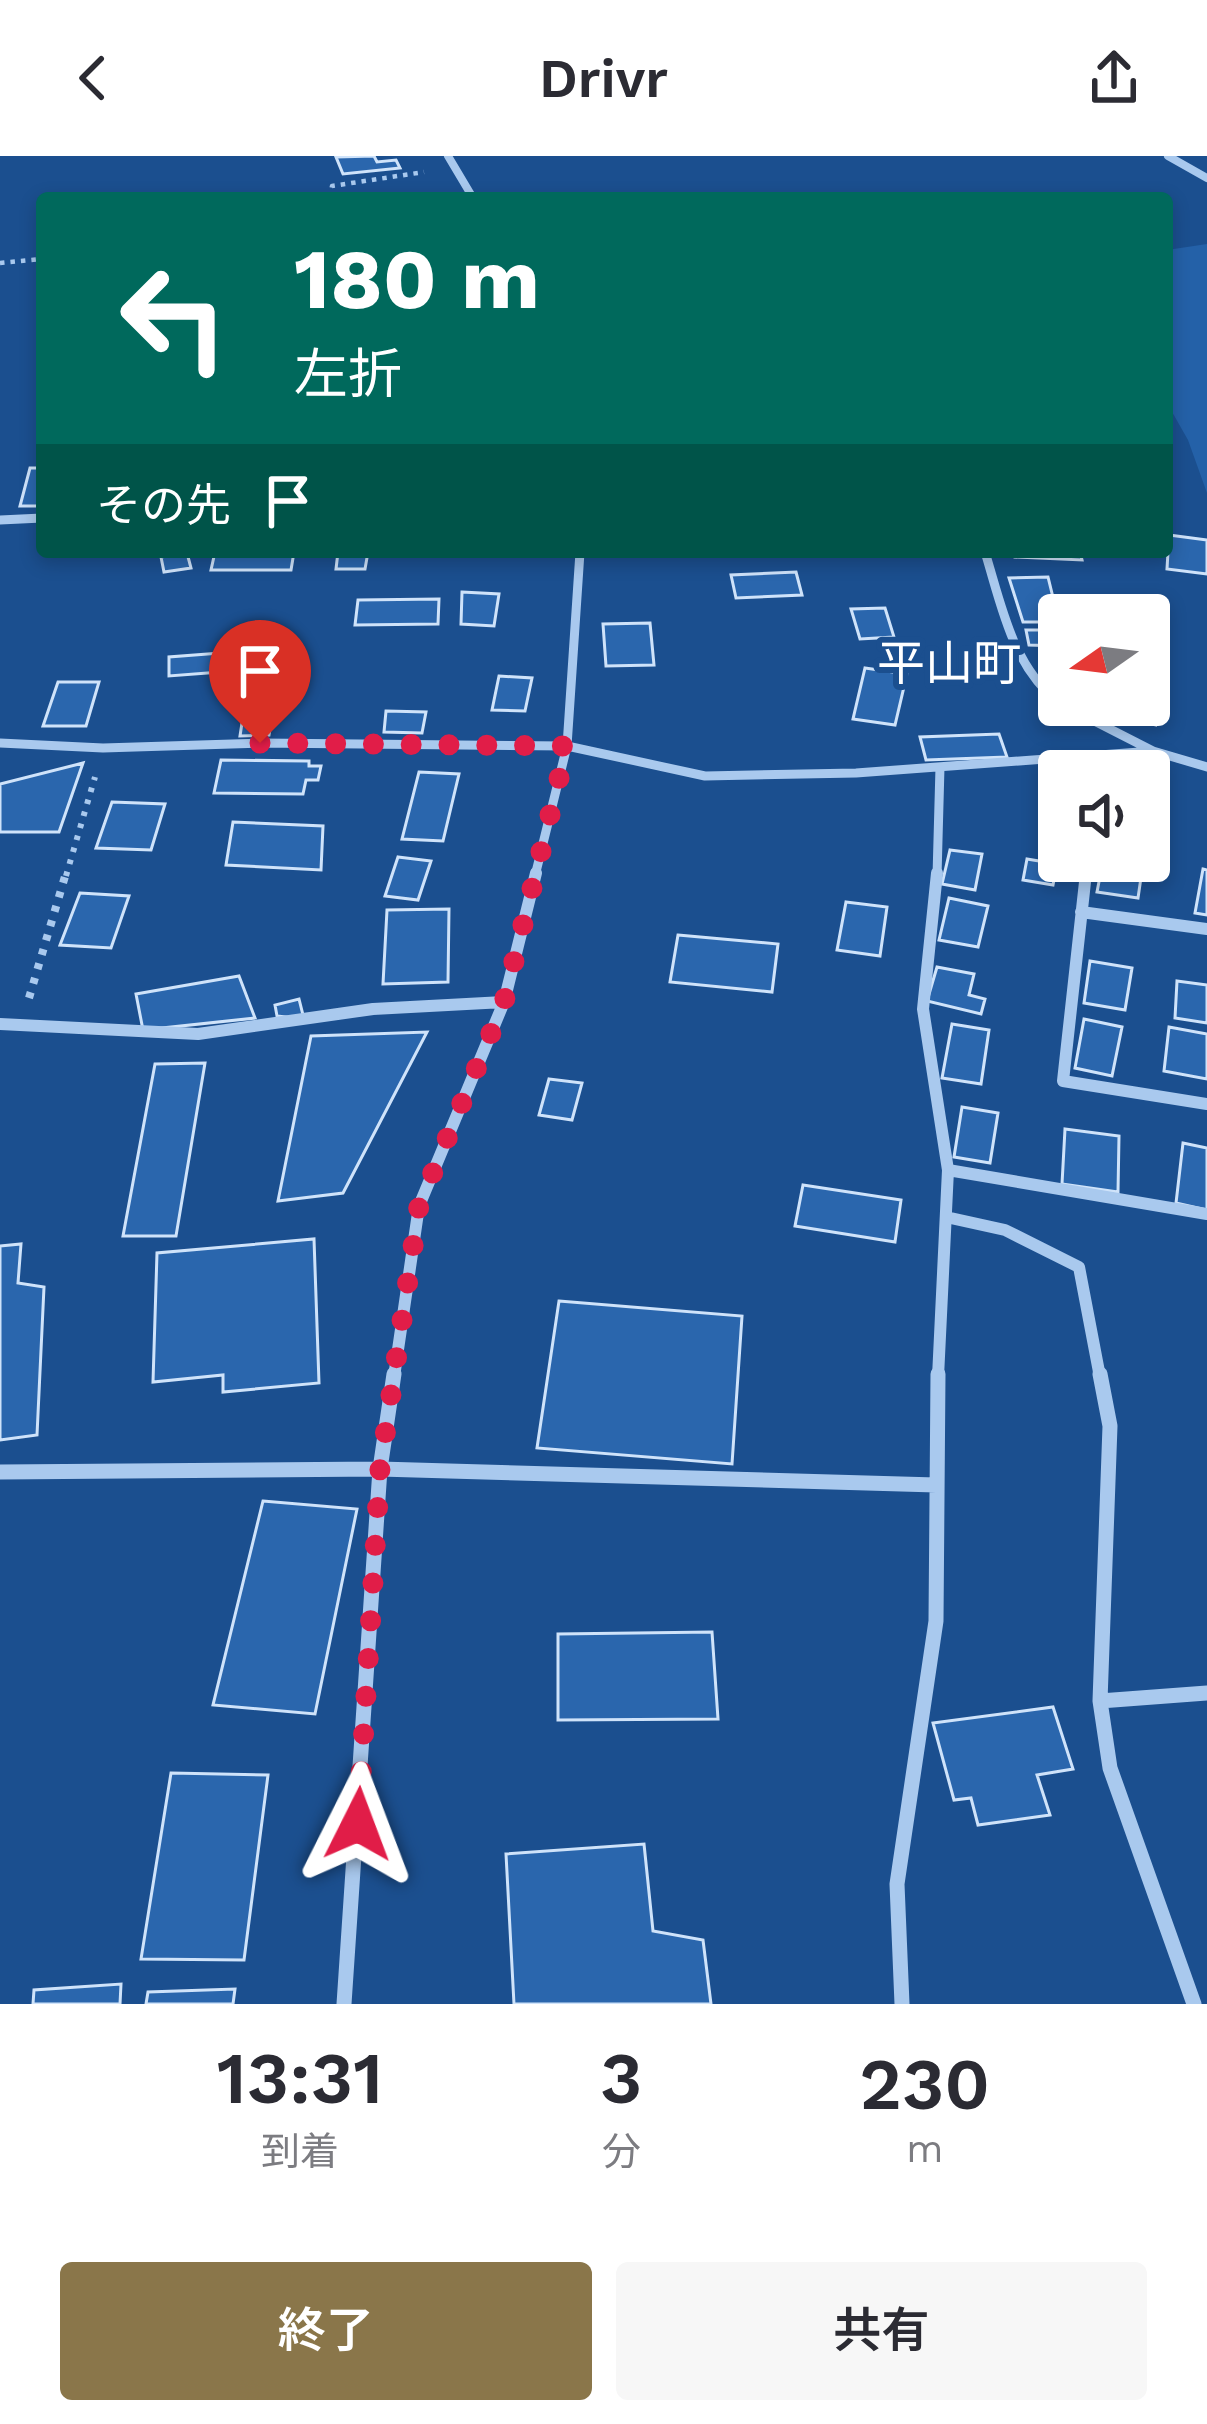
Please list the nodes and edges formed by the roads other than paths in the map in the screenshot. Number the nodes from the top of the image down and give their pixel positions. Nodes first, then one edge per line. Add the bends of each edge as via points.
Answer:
1 (448, 156) edge
2 (1168, 156) edge
3 (1207, 178) edge
4 (469, 192) edge
5 (36, 518) edge
6 (0, 520) edge
7 (580, 558) edge
8 (988, 558) edge
9 (1038, 682) edge
10 (1104, 726) edge
11 (0, 743) edge
12 (567, 746) junction
13 (1151, 750) edge
14 (1170, 756) edge
15 (1038, 759) edge
16 (940, 766) junction
17 (1207, 767) edge
18 (1085, 882) edge
19 (1081, 912) junction
20 (1207, 929) edge
21 (504, 1002) junction
22 (0, 1024) edge
23 (1207, 1104) edge
24 (948, 1170) junction
25 (1207, 1214) edge
26 (946, 1216) junction
27 (380, 1469) junction
28 (0, 1472) edge
29 (936, 1485) junction
30 (1207, 1693) edge
31 (1100, 1701) junction
32 (344, 2004) edge
33 (902, 2004) edge
34 (1194, 2004) edge

1 - 4 street
2 - 3 street
5 - 6 street
7 - 12 street
8 - 9 street via 1010,635
10 - 13 street
11 - 12 street
12 - 16 street via 705,776
12 - 21 street
14 - 17 street
15 - 16 street
16 - 24 street via 923,1009
18 - 19 street
19 - 20 street
19 - 23 street via 1063,1081
21 - 22 street via 373,1009 198,1034
21 - 27 street via 419,1206
24 - 25 street
24 - 26 street
26 - 29 street
26 - 31 street via 1005,1230 1079,1267 1110,1426
27 - 28 street
27 - 29 street
27 - 32 street
29 - 33 street via 936,1621 897,1884
30 - 31 street
31 - 34 street via 1110,1768

